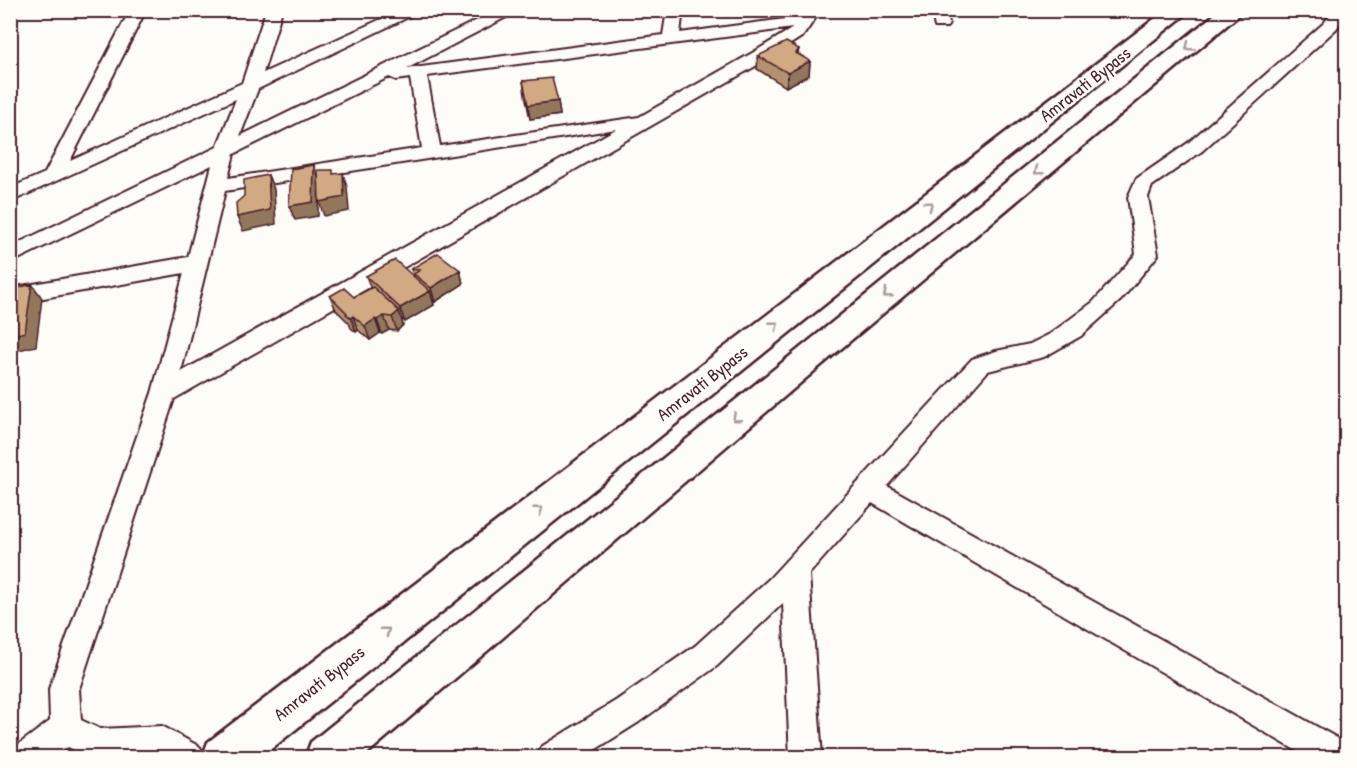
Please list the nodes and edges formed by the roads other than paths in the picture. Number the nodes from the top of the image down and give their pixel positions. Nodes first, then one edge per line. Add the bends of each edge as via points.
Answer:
1 (138, 10) edge
2 (274, 10) edge
3 (512, 10) edge
4 (675, 10) edge
5 (1180, 10) edge
6 (1234, 10) edge
7 (1343, 10) edge
8 (412, 11) edge
9 (810, 16) edge
10 (671, 39) junction
11 (418, 72) junction
12 (376, 77) junction
13 (250, 86) junction
14 (649, 119) junction
15 (225, 151) junction
16 (432, 153) junction
17 (52, 177) junction
18 (217, 186) junction
19 (10, 196) edge
20 (10, 256) edge
21 (197, 262) junction
22 (10, 296) edge
23 (164, 393) junction
24 (867, 488) junction
25 (795, 570) junction
26 (66, 729) junction
27 (26, 758) edge
28 (189, 758) edge
29 (224, 758) edge
30 (327, 758) edge
31 (552, 758) edge
32 (806, 758) edge
33 (1341, 758) edge

1 - 17 street
2 - 13 street
3 - 12 street
4 - 10 street
29 -> 5 highway, Amravati Bypass
6 -> 30 highway, Amravati Bypass
7 - 24 street via 1195,147 1143,183 1138,197 1147,255 1104,305 1042,348 1001,356 980,365
8 - 13 street
9 - 10 street
9 - 14 street via 797,33 760,57
10 - 11 street
11 - 12 street
11 - 16 street
12 - 15 street
13 - 15 street
13 - 17 street
14 - 16 street
14 - 23 street
15 - 18 street
15 - 20 street
16 - 18 street
17 - 19 street
18 - 21 street
21 - 22 street
21 - 23 street
23 - 26 street via 64,689
24 - 25 street
24 - 33 street
25 - 31 street via 706,656
25 - 32 street
26 - 27 street
26 - 28 street via 98,745 162,742

